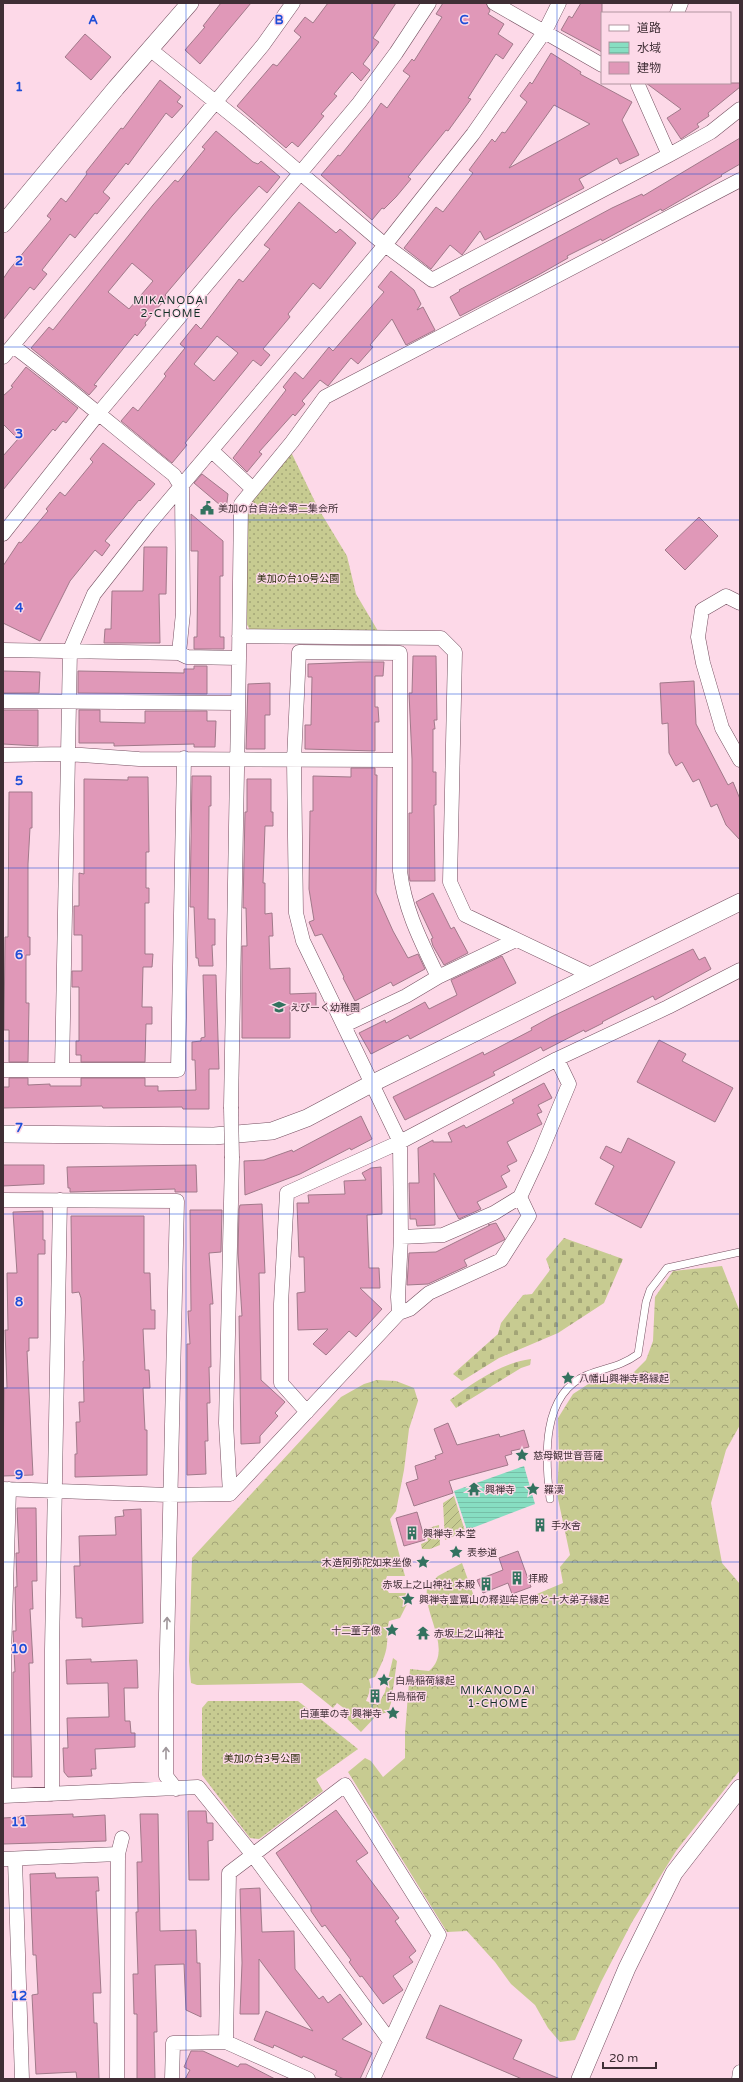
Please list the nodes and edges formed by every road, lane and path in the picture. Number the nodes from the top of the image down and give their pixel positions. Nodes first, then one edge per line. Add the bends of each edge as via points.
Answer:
1 (190, 3) edge
2 (293, 3) edge
3 (429, 3) edge
4 (494, 3) edge
5 (559, 3) edge
6 (545, 31) junction
7 (151, 50) junction
8 (601, 64) edge
9 (637, 84) edge
10 (215, 102) junction
11 (740, 109) edge
12 (669, 155) junction
13 (300, 174) junction
14 (740, 180) edge
15 (3, 224) edge
16 (385, 245) junction
17 (13, 346) junction
18 (3, 357) edge
19 (98, 414) junction
20 (212, 451) junction
21 (182, 488) junction
22 (253, 489) junction
23 (3, 534) edge
24 (740, 604) edge
25 (239, 636) junction
26 (3, 650) edge
27 (70, 650) junction
28 (179, 652) junction
29 (239, 658) junction
30 (3, 701) edge
31 (68, 702) junction
32 (238, 704) junction
33 (67, 754) junction
34 (3, 755) edge
35 (184, 758) junction
36 (237, 758) junction
37 (294, 760) junction
38 (400, 760) junction
39 (740, 760) edge
40 (740, 902) edge
41 (516, 940) junction
42 (740, 970) edge
43 (591, 975) junction
44 (438, 977) junction
45 (345, 1025) junction
46 (557, 1060) junction
47 (3, 1070) edge
48 (62, 1070) junction
49 (371, 1084) junction
50 (3, 1134) edge
51 (400, 1142) junction
52 (520, 1196) junction
53 (3, 1200) edge
54 (60, 1200) junction
55 (401, 1237) junction
56 (740, 1252) edge
57 (399, 1313) junction
58 (307, 1412) junction
59 (6, 1489) edge
60 (55, 1490) junction
61 (230, 1494) junction
62 (169, 1495) junction
63 (550, 1499) dead end
64 (740, 1788) edge
65 (176, 1789) junction
66 (52, 1794) junction
67 (4, 1796) edge
68 (122, 1838) dead end
69 (118, 1854) junction
70 (253, 1855) junction
71 (9, 1860) edge
72 (390, 2041) junction
73 (226, 2042) junction
74 (740, 2072) edge
75 (22, 2079) edge
76 (117, 2079) edge
77 (172, 2079) edge
78 (308, 2079) edge
79 (373, 2079) edge
80 (580, 2079) edge
81 (739, 2079) edge

1 - 7 street
2 - 10 street via 263,45
3 - 13 street via 359,103
4 - 6 street
5 - 6 street
6 - 8 street
6 - 16 street via 473,134
7 - 10 street
7 - 15 street via 116,88
9 - 12 street
10 - 13 street
10 - 17 street
11 - 12 street via 711,132
12 - 16 street via 432,280
13 - 16 street
13 - 19 street
14 - 22 street via 325,397
16 - 20 street
17 - 18 street
17 - 19 street via 69,388
19 - 21 street via 174,475
19 - 23 street
20 - 21 street
20 - 22 street
21 - 27 street via 149,524 94,594
21 - 28 street via 183,613
22 - 25 street via 241,504
24 - 39 street via 726,596 702,610 698,637 722,728
25 - 29 street
25 - 41 street via 441,638 455,652 450,882 465,915
26 - 27 street
27 - 28 street
27 - 31 street
28 - 29 street via 187,657
29 - 32 street
30 - 31 street
31 - 32 street
31 - 33 street
32 - 36 street
33 - 34 street
33 - 35 street via 139,759
33 - 48 street
35 - 36 street
35 - 48 street via 178,1070
36 - 37 street
36 - 61 street, bridge via 226,1423
37 - 38 street
37 - 38 street via 298,652 400,653
37 - 45 street via 296,913 303,941
38 - 44 street via 400,871 403,895 410,918
40 - 43 street
41 - 43 street
41 - 44 street
42 - 46 street
43 - 49 street
44 - 45 street via 406,996
45 - 49 street
46 - 51 street
46 - 52 street via 569,1084
47 - 48 street
49 - 50 street via 307,1118 272,1131 214,1136
49 - 51 street
51 - 55 street
51 - 58 street via 287,1193 281,1304 281,1383
52 - 55 street via 494,1213 443,1235
52 - 57 street via 529,1216 501,1260 429,1293 410,1309
53 - 54 street
54 - 60 street
54 - 62 street via 177,1201
55 - 57 street
56 - 63 lane via 667,1268 650,1290 638,1354 626,1363 586,1375 568,1388 555,1408 547,1447
57 - 58 street
58 - 61 street
59 - 60 street
59 - 67 street
60 - 62 street
60 - 66 street
61 - 62 street
65 -> 62 street via 166,1776
64 - 80 street via 674,1872 627,1968
65 - 66 street via 122,1797
65 - 70 street via 198,1787
66 - 67 street
68 - 69 street
69 - 71 street
69 - 76 street
70 - 72 street
70 - 72 street via 345,1785 438,1935
70 - 73 street via 229,1873
71 - 75 street
72 - 79 street
73 - 77 street via 173,2043
73 - 78 street
74 - 81 street

